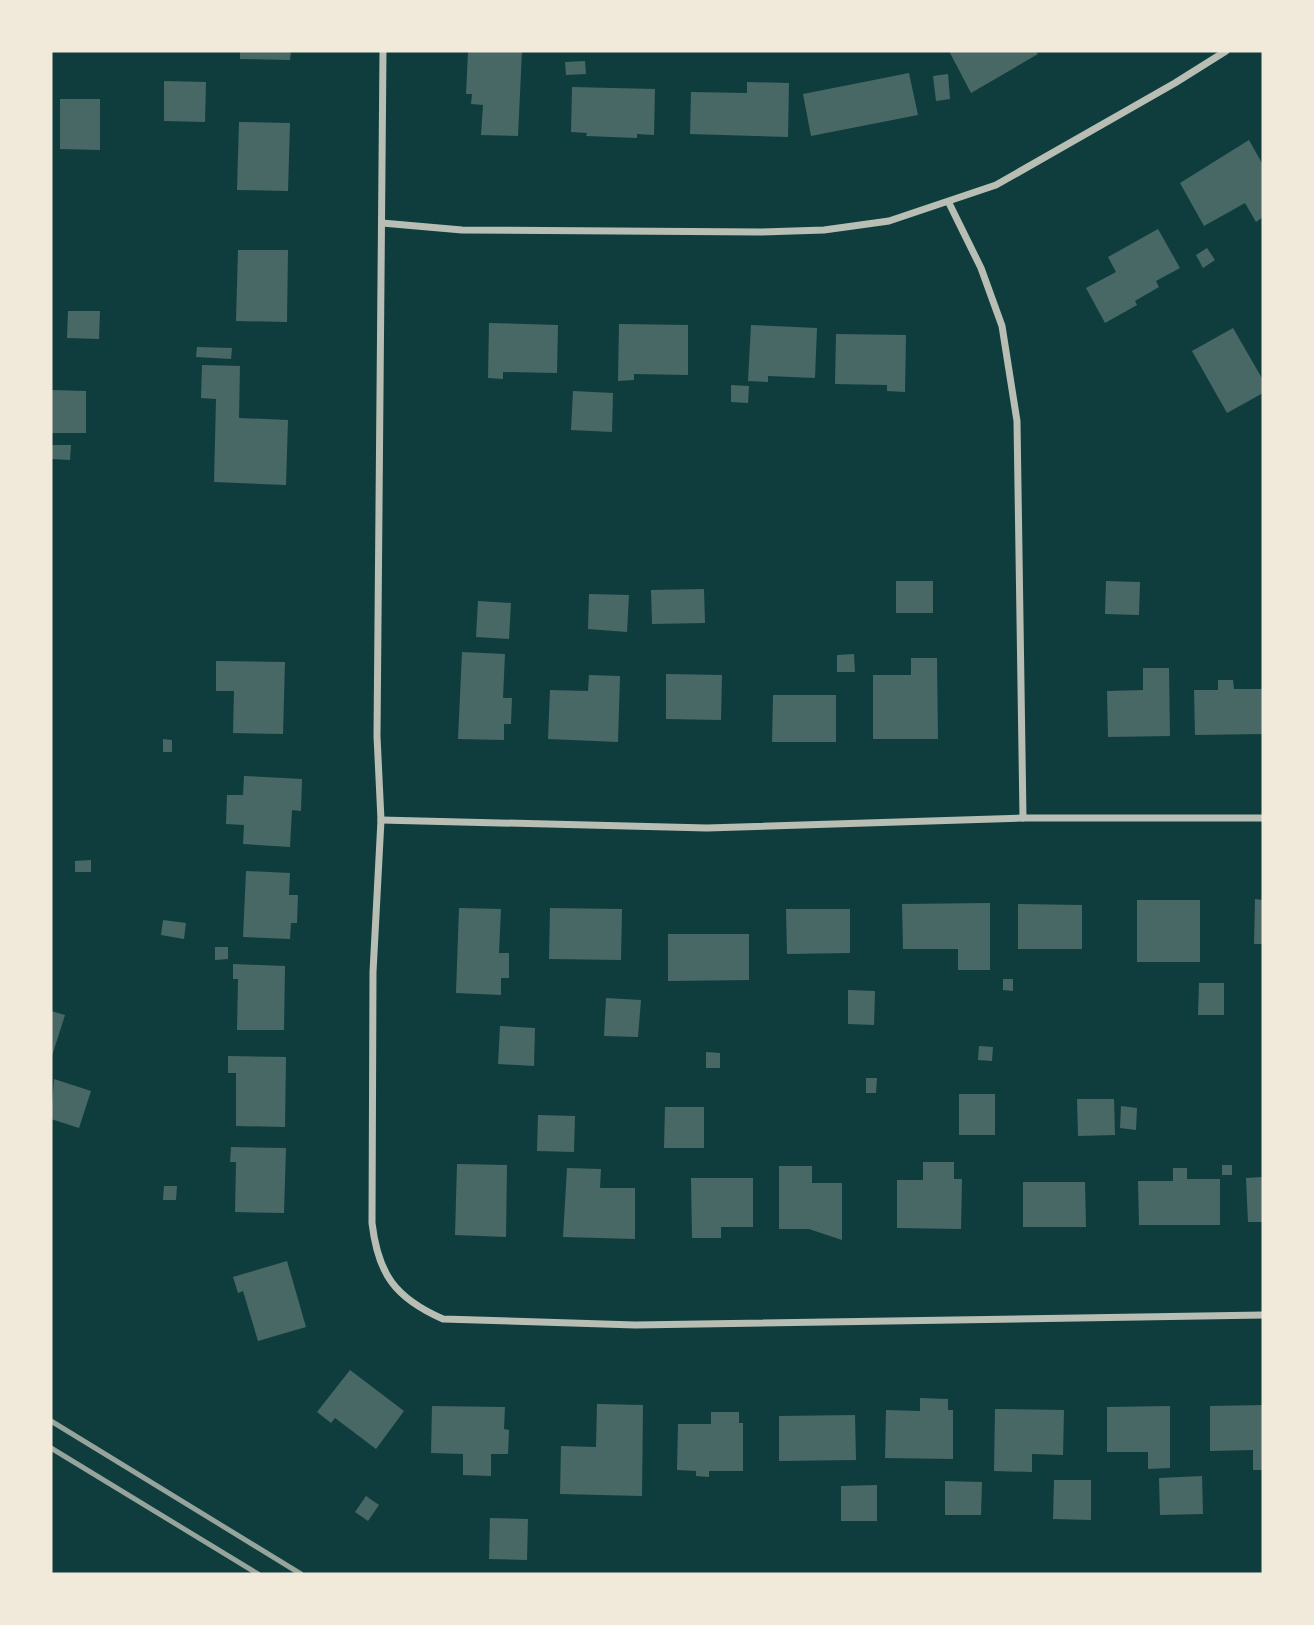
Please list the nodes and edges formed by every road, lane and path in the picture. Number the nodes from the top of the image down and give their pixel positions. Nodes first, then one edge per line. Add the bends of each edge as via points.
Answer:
1 (383, 51) edge
2 (1226, 51) edge
3 (949, 203) junction
4 (382, 223) junction
5 (1023, 818) junction
6 (1263, 818) edge
7 (381, 820) junction
8 (1263, 1315) edge

1 - 4 street
2 - 3 street via 996,185
3 - 4 street via 889,221 811,230 462,230
3 - 5 street via 981,268 1002,326 1017,421
4 - 7 street via 377,736
5 - 6 street
5 - 7 street via 707,828
7 - 8 street via 373,972 372,1223 376,1254 388,1280 408,1301 443,1319 635,1325

